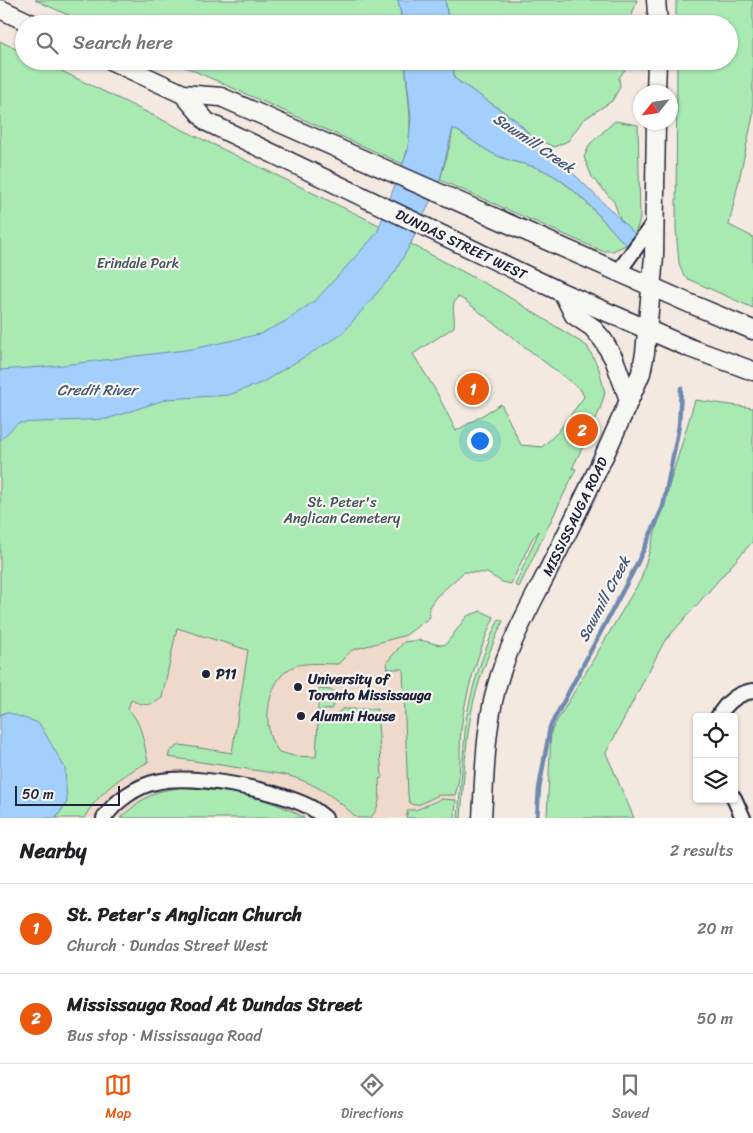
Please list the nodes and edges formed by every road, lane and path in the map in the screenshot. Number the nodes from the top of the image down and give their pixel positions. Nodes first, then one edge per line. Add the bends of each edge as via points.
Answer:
1 (656, 0) edge
2 (0, 9) edge
3 (657, 15) edge
4 (15, 16) edge
5 (131, 70) edge
6 (657, 70) edge
7 (656, 85) edge
8 (183, 94) junction
9 (656, 130) edge
10 (655, 221) junction
11 (619, 271) junction
12 (652, 286) junction
13 (563, 293) junction
14 (647, 330) junction
15 (753, 330) edge
16 (753, 370) edge
17 (629, 400) junction
18 (753, 690) edge
19 (721, 713) edge
20 (736, 803) edge
21 (104, 818) edge
22 (325, 818) edge
23 (482, 818) edge
24 (744, 818) edge

1 - 3 main road
2 - 4 main road
5 - 8 main road, DUNDAS STREET WEST
6 - 7 main road
8 - 11 main road, DUNDAS STREET WEST via 221,97
8 - 13 main road, DUNDAS STREET WEST via 207,122
9 - 10 main road, MISSISSAUGA ROAD
10 - 11 street
10 - 12 main road, MISSISSAUGA ROAD
11 - 12 main road, DUNDAS STREET WEST
12 - 14 main road, MISSISSAUGA ROAD
12 - 15 main road, DUNDAS STREET WEST
13 - 14 main road, DUNDAS STREET WEST
13 - 17 main road via 574,315 603,340 614,358
14 - 16 main road, DUNDAS STREET WEST
14 - 17 main road, MISSISSAUGA ROAD via 641,373
17 - 23 main road, MISSISSAUGA ROAD via 500,676 486,740
18 - 19 street via 743,692 730,701
20 - 24 street
21 - 22 street via 119,802 143,786 174,779 258,790 311,808

